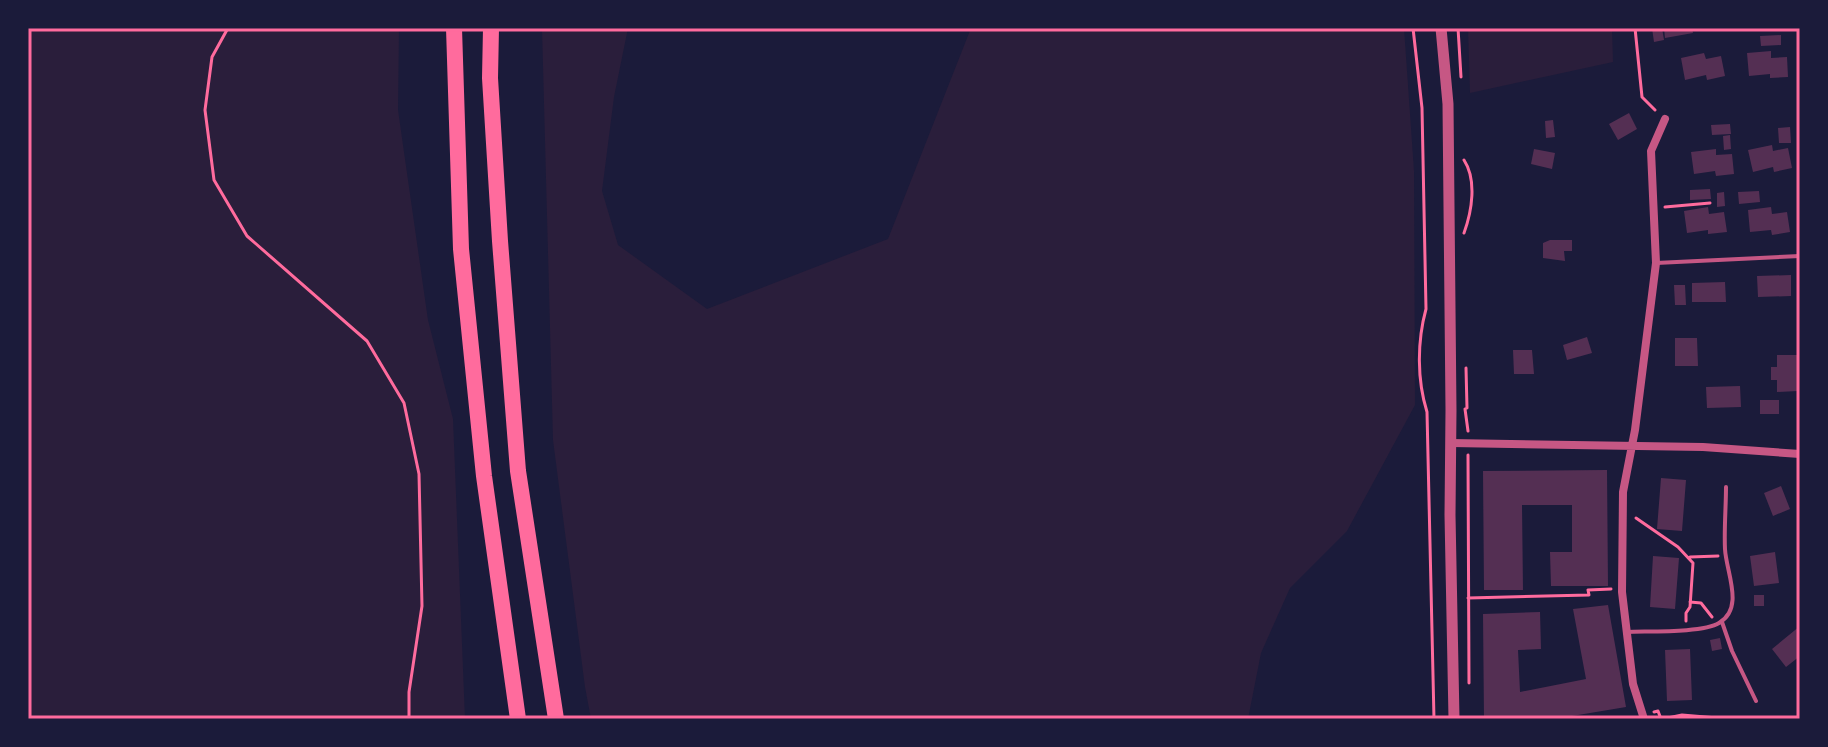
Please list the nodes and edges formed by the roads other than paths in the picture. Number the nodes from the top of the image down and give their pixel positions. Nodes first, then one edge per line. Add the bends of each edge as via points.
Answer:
1 (454, 28) edge
2 (491, 28) edge
3 (1441, 28) edge
4 (1665, 119) road end
5 (1800, 256) edge
6 (1656, 263) junction
7 (1451, 443) junction
8 (1631, 447) junction
9 (1800, 454) edge
10 (1726, 487) dead end
11 (1720, 623) junction
12 (1627, 632) junction
13 (1756, 701) dead end
14 (518, 719) edge
15 (556, 719) edge
16 (1454, 719) edge
17 (1644, 719) edge

1 - 14 highway via 461,249 484,476
2 - 15 highway via 498,211 518,471
3 - 7 street via 1448,104
4 - 6 street via 1651,151
5 - 6 lane
6 - 8 street
7 - 8 street
7 - 16 street
8 - 9 street
8 - 12 street via 1623,492
10 - 11 lane via 1725,550 1734,595 1731,610
11 - 12 lane
11 - 13 lane
12 - 17 street via 1633,684

